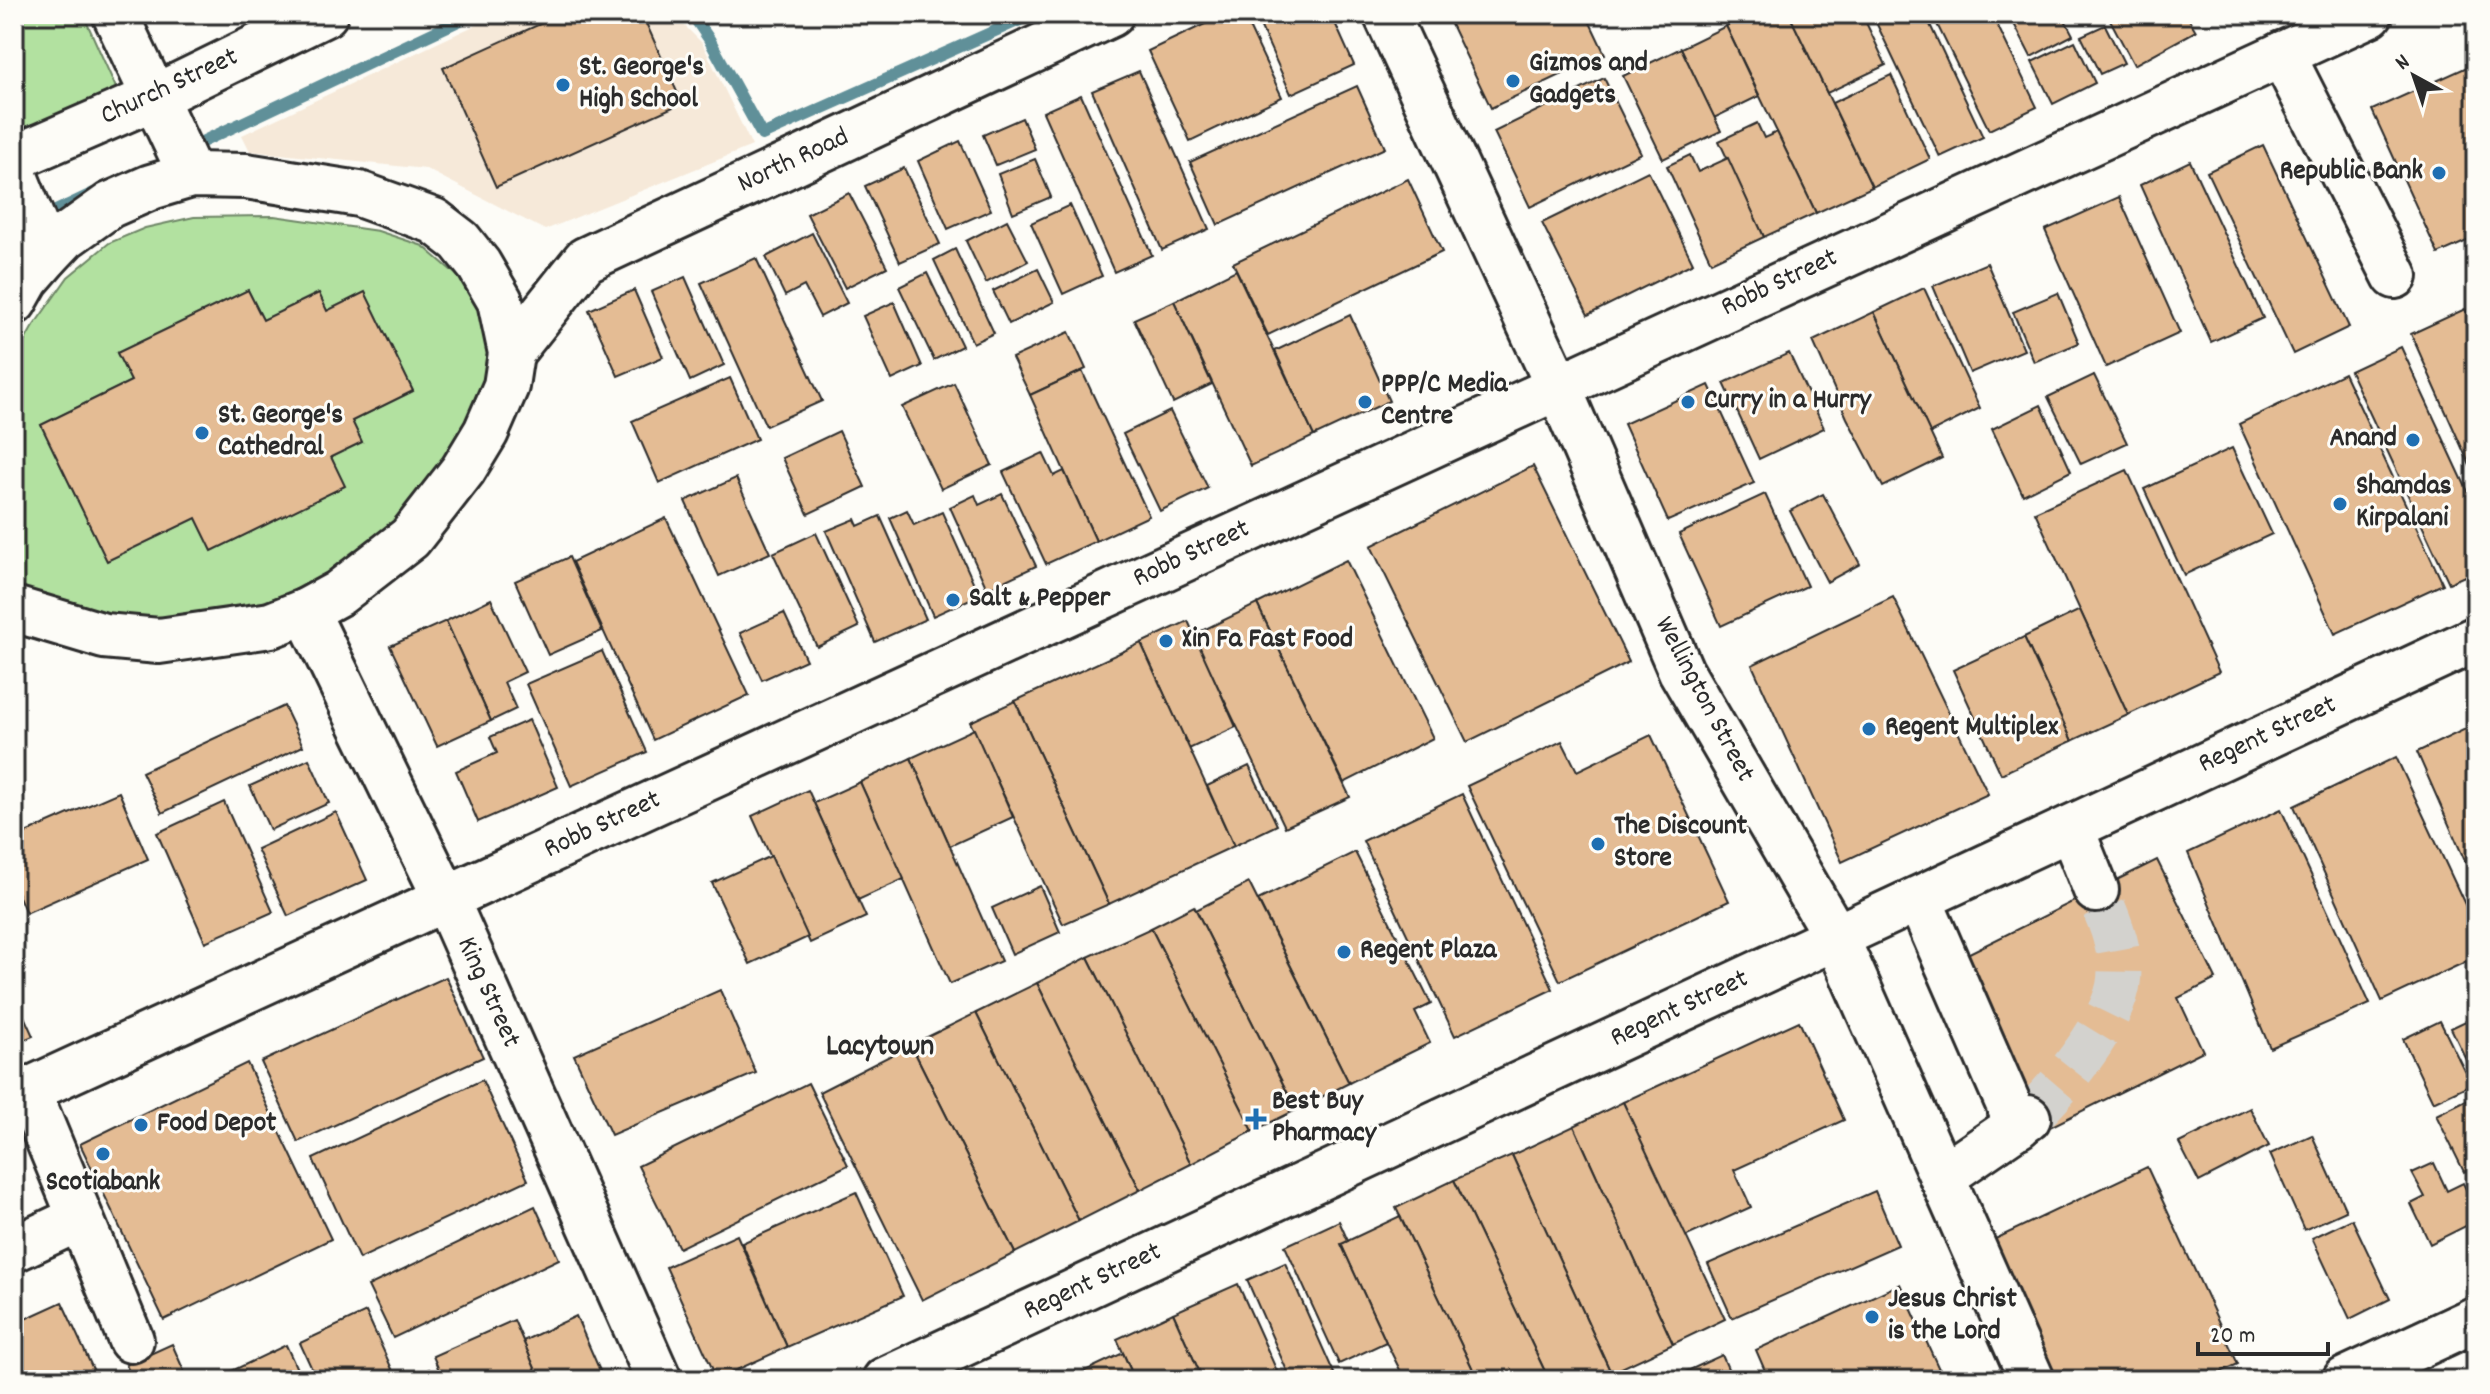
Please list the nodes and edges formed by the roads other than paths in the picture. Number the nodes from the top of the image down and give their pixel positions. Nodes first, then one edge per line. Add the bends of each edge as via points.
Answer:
1 (115, 14) edge
2 (325, 14) edge
3 (1111, 14) edge
4 (1386, 14) edge
5 (2370, 14) edge
6 (2282, 54) junction
7 (155, 97) junction
8 (14, 158) edge
9 (183, 158) junction
10 (32, 218) edge
11 (2395, 276) dead end
12 (14, 302) edge
13 (511, 353) junction
14 (1558, 386) junction
15 (14, 609) edge
16 (306, 611) junction
17 (2476, 639) edge
18 (2071, 828) junction
19 (2096, 890) tunnel mouth
20 (446, 899) junction
21 (1919, 899) junction
22 (1836, 937) junction
23 (21, 1094) edge
24 (1942, 1177) junction
25 (80, 1218) junction
26 (14, 1249) edge
27 (2476, 1319) edge
28 (131, 1340) dead end
29 (659, 1380) edge
30 (885, 1380) edge
31 (2032, 1380) edge
32 (2345, 1380) edge

1 - 7 street
2 - 7 street, Church Street
3 - 13 street, North Road via 585,260
4 - 14 street, Wellington Street
5 - 6 street, Robb Street
6 - 11 street
6 - 14 street, Robb Street
7 - 8 street, Church Street
7 - 9 street
9 - 10 street via 151,187 110,205 74,230
9 - 13 street via 246,176 359,194 434,221 479,265 500,301
10 - 12 street
13 - 16 street via 506,386 486,432 410,538 339,593
14 - 20 street, Robb Street
14 - 22 street, Wellington Street via 1681,671
15 - 16 street via 104,636 159,641 271,625
16 - 20 street, King Street
17 - 18 street, Regent Street
18 - 19 street
18 - 21 street, Regent Street
20 - 23 street, Robb Street
20 - 29 street, King Street
21 - 22 street, Regent Street
21 - 24 street via 2023,1122
22 - 24 street, Wellington Street
22 - 30 street, Regent Street
23 - 25 street
24 - 31 street, Wellington Street
25 - 26 street
25 - 28 street
27 - 32 street

